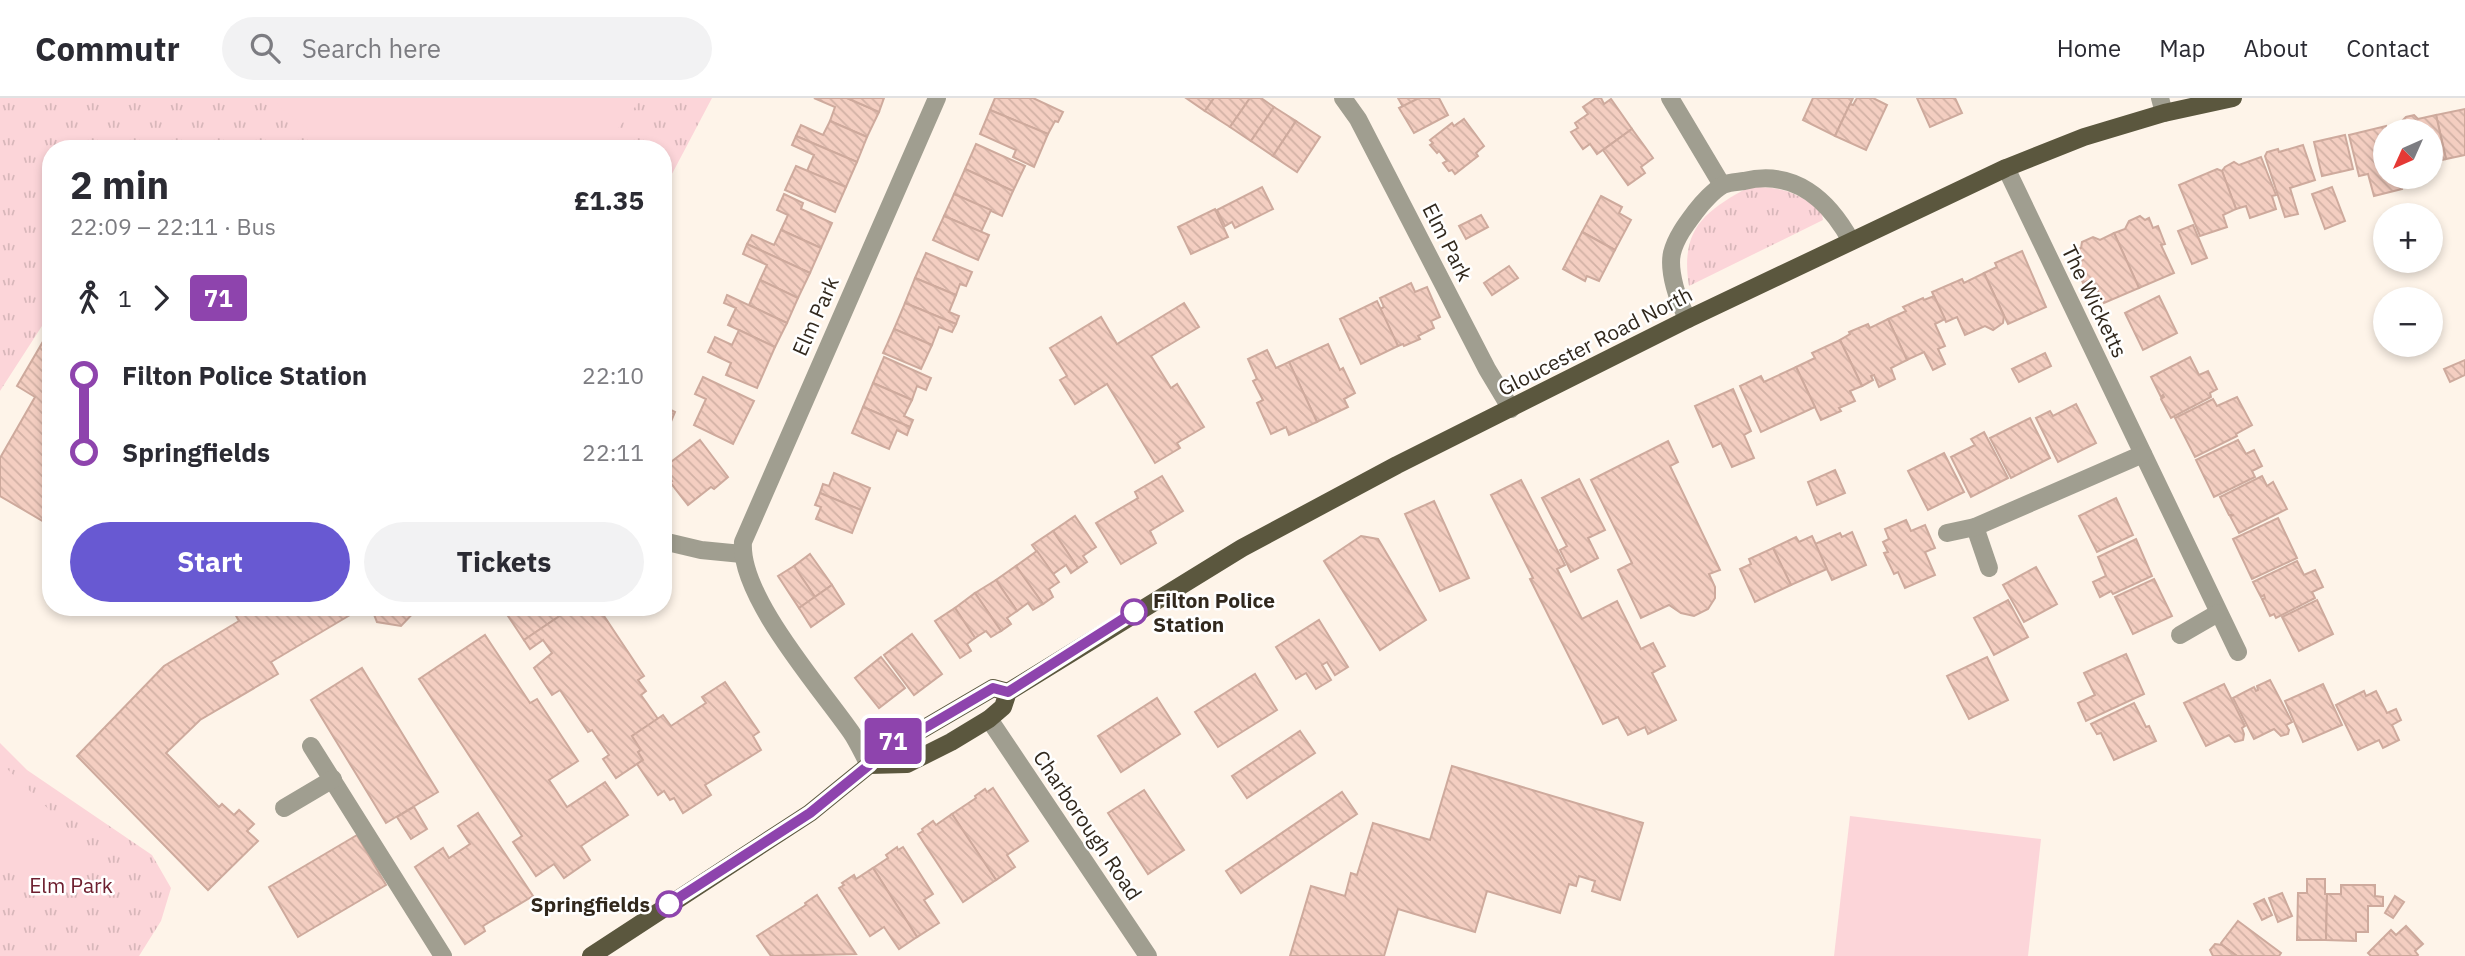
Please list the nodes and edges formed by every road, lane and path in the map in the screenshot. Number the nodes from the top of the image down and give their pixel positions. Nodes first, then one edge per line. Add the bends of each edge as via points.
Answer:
1 (937, 98) edge
2 (1343, 98) edge
3 (1670, 98) edge
4 (2233, 98) edge
5 (2162, 106) edge
6 (2006, 167) junction
7 (1722, 185) junction
8 (1851, 241) junction
9 (1688, 319) junction
10 (1511, 409) junction
11 (2143, 454) junction
12 (1975, 527) junction
13 (1947, 533) dead end
14 (672, 543) edge
15 (742, 554) junction
16 (1990, 568) dead end
17 (2218, 613) junction
18 (2180, 635) dead end
19 (2238, 652) dead end
20 (1008, 692) junction
21 (989, 719) junction
22 (311, 746) dead end
23 (869, 765) junction
24 (333, 779) junction
25 (284, 808) dead end
26 (443, 956) edge
27 (591, 956) edge
28 (1148, 956) edge

1 - 15 street, Elm Park via 747,528
2 - 10 street, Elm Park
3 - 7 street
4 - 5 main road, Gloucester Road North
5 - 6 main road, Gloucester Road North
6 - 8 main road, Gloucester Road North
6 - 11 street, The Wicketts
7 - 8 street via 1784,179 1827,205
7 - 9 street via 1683,229 1672,254 1675,286
8 - 9 main road, Gloucester Road North
9 - 10 main road, Gloucester Road North
10 - 20 main road, Gloucester Road North via 1242,548
11 - 12 street
11 - 17 street, The Wicketts
12 - 13 street
12 - 16 street
14 - 15 street
15 - 23 street via 754,593
17 - 18 street
17 - 19 street, The Wicketts
20 - 21 main road, Gloucester Road North via 1003,707
20 - 23 main road, Gloucester Road North via 993,688 911,736 890,742
21 - 23 main road, Gloucester Road North via 907,764
21 - 28 street, Charborough Road
22 - 24 street
23 - 27 main road, Gloucester Road North via 810,813
24 - 25 street
24 - 26 street

